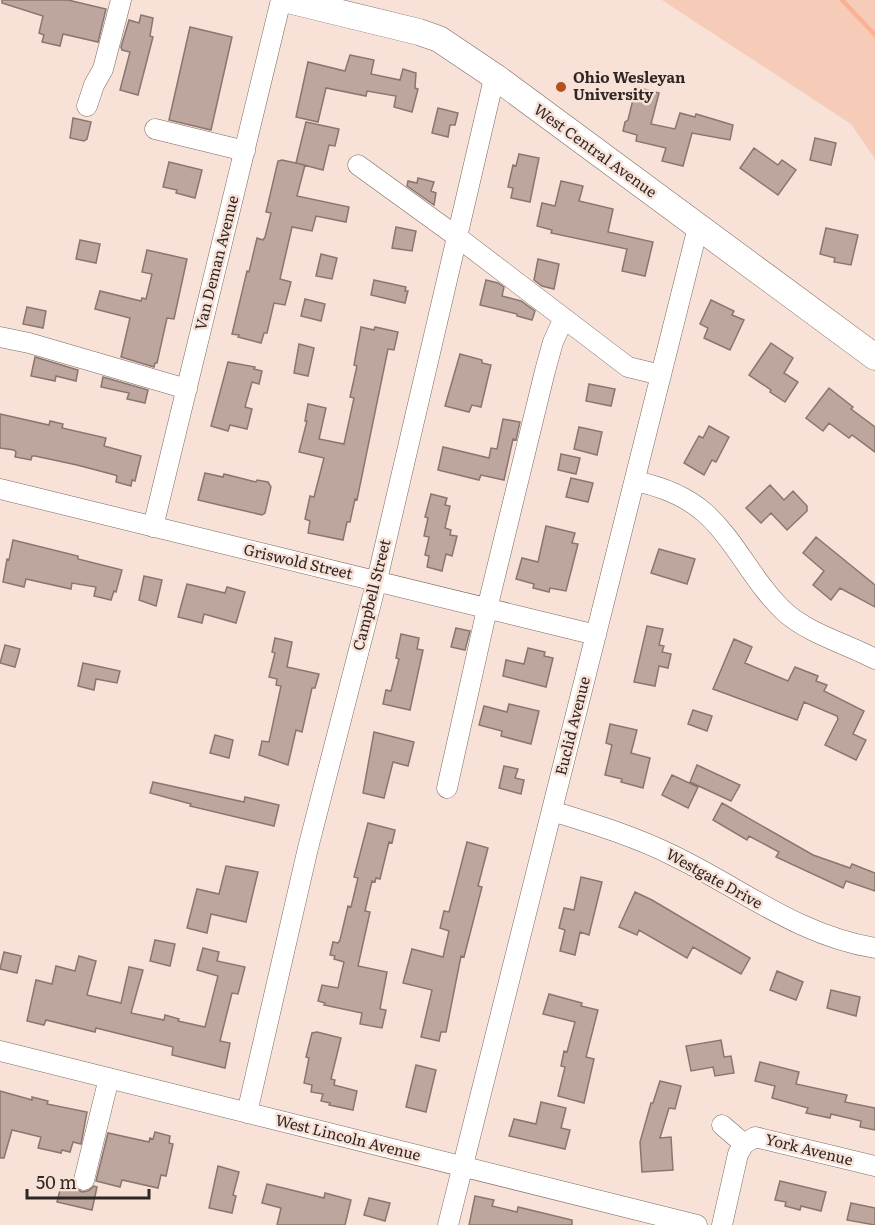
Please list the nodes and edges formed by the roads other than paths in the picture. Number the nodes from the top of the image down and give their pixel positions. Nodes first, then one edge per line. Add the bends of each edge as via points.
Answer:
1 (121, 0) edge
2 (281, 0) edge
3 (288, 0) edge
4 (496, 78) junction
5 (87, 106) dead end
6 (155, 129) dead end
7 (245, 151) junction
8 (358, 165) dead end
9 (698, 227) junction
10 (456, 236) junction
11 (564, 318) junction
12 (0, 337) edge
13 (875, 357) edge
14 (661, 375) junction
15 (187, 389) junction
16 (634, 481) junction
17 (0, 489) edge
18 (153, 527) junction
19 (377, 580) junction
20 (487, 609) junction
21 (596, 635) junction
22 (875, 659) edge
23 (447, 788) dead end
24 (552, 811) junction
25 (875, 948) edge
26 (0, 1051) edge
27 (109, 1078) junction
28 (247, 1113) junction
29 (722, 1125) dead end
30 (744, 1144) junction
31 (875, 1166) edge
32 (463, 1167) junction
33 (84, 1180) dead end
34 (448, 1225) edge
35 (697, 1225) edge
36 (722, 1225) edge

1 - 5 street via 104,69
2 - 7 street, Van Deman Avenue
3 - 4 main road, West Central Avenue via 439,39
4 - 9 main road, West Central Avenue
4 - 10 street, Campbell Street
6 - 7 street
7 - 15 street, Van Deman Avenue
8 - 10 street
9 - 13 main road, West Central Avenue
9 - 14 street, Euclid Avenue
10 - 11 street
10 - 19 street, Campbell Street
11 - 14 street via 628,367
11 - 20 street via 544,371
12 - 15 street
14 - 16 street, Euclid Avenue
15 - 18 street, Van Deman Avenue
16 - 21 street, Euclid Avenue
16 - 22 street via 676,494 698,508 717,525 787,614
17 - 18 street, Griswold Street
18 - 19 street, Griswold Street
19 - 20 street, Griswold Street
19 - 28 street, Campbell Street via 308,848
20 - 21 street, Griswold Street
20 - 23 street
21 - 24 street, Euclid Avenue
24 - 25 street, Westgate Drive via 670,853 793,922
24 - 32 street, Euclid Avenue
26 - 27 street, West Lincoln Avenue
27 - 28 street, West Lincoln Avenue
27 - 33 street
28 - 32 street, West Lincoln Avenue
29 - 30 street, York Avenue
30 - 31 street, York Avenue via 760,1137
30 - 36 street, York Avenue via 738,1154
32 - 34 street, Euclid Avenue
32 - 35 street, West Lincoln Avenue

